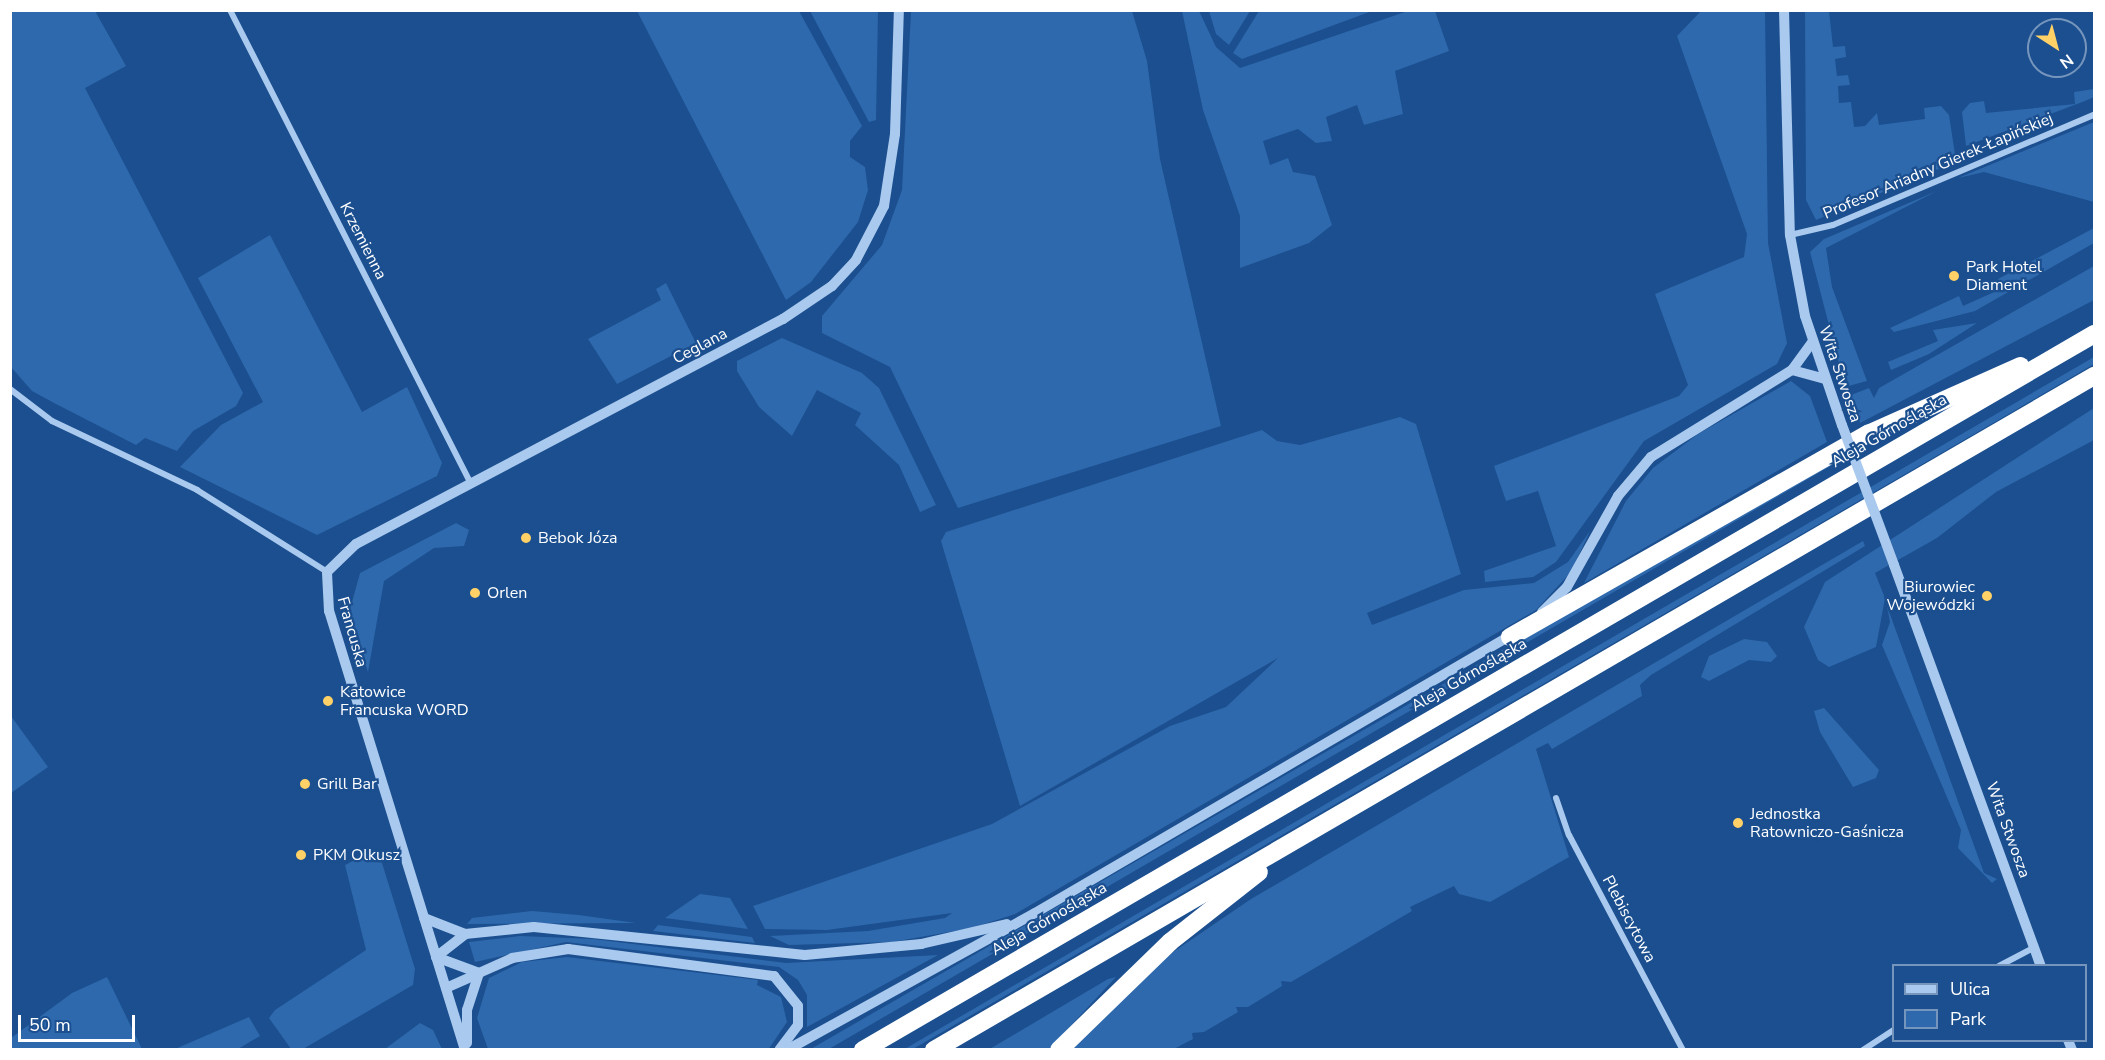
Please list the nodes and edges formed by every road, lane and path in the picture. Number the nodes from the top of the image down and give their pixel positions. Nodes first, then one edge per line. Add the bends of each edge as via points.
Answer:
1 (230, 10) edge
2 (899, 10) edge
3 (1784, 10) edge
4 (2094, 115) edge
5 (1790, 236) junction
6 (2086, 338) edge
7 (1813, 341) junction
8 (1792, 370) junction
9 (2094, 376) edge
10 (1826, 380) junction
11 (10, 389) edge
12 (471, 484) junction
13 (327, 572) junction
14 (1510, 637) junction
15 (1556, 798) dead end
16 (1310, 832) junction
17 (1035, 913) junction
18 (424, 918) junction
19 (465, 934) junction
20 (2035, 947) junction
21 (436, 957) junction
22 (2003, 964) edge
23 (2040, 964) edge
24 (479, 973) junction
25 (446, 988) junction
26 (1892, 1031) edge
27 (466, 1050) edge
28 (779, 1050) edge
29 (787, 1050) edge
30 (862, 1050) edge
31 (934, 1050) edge
32 (1059, 1050) edge
33 (1683, 1050) edge
34 (1863, 1050) edge

1 - 12 street, Krzemienna
2 - 12 street, Ceglana via 895,134 884,206 856,260 832,286 783,319
3 - 5 street, Wita Stwosza
4 - 5 street, Profesor Ariadny Gierek-Łapińskiej via 1833,225
5 - 7 street, Wita Stwosza
6 - 14 highway via 1921,406
6 - 30 highway, Aleja Górnośląska
7 - 8 street
7 - 10 street, Wita Stwosza
8 - 10 street
8 - 14 street via 1651,456 1618,496 1567,587
9 - 16 highway
10 - 20 street, Wita Stwosza, bridge
11 - 13 street via 52,421 197,490
12 - 13 street, Ceglana via 356,544
13 - 18 street, Francuska via 329,611
14 - 17 street
15 - 33 street, Plebiscytowa via 1569,835
16 - 31 highway
16 - 32 highway via 1170,942
17 - 19 street via 949,939 805,955 584,928
17 - 29 street
18 - 19 street
18 - 21 street, Francuska
19 - 21 street
20 - 22 street
20 - 23 street, Wita Stwosza
21 - 24 street
21 - 25 street, Francuska
24 - 25 street
24 - 27 street via 467,1010
24 - 28 street via 512,957 568,949 766,974 783,982 798,1006 798,1025
25 - 27 street, Francuska
26 - 34 street

